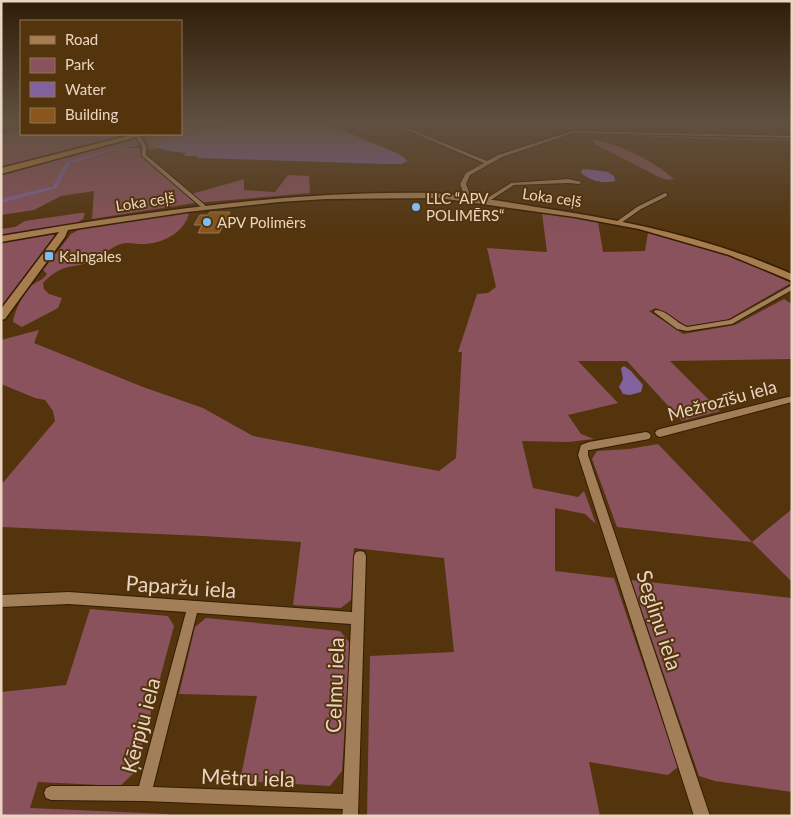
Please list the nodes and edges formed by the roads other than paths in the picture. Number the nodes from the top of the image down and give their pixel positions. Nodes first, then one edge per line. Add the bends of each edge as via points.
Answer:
1 (43, 160) edge
2 (150, 160) edge
3 (483, 160) edge
4 (492, 160) edge
5 (488, 162) junction
6 (1, 171) edge
7 (579, 182) dead end
8 (665, 195) dead end
9 (465, 199) junction
10 (484, 202) junction
11 (203, 206) junction
12 (619, 222) junction
13 (64, 228) junction
14 (1, 239) edge
15 (792, 278) edge
16 (792, 287) edge
17 (658, 312) dead end
18 (1, 317) edge
19 (792, 399) edge
20 (660, 433) dead end
21 (646, 436) dead end
22 (360, 556) dead end
23 (1, 601) edge
24 (193, 607) junction
25 (358, 618) junction
26 (51, 793) dead end
27 (144, 794) junction
28 (350, 809) edge
29 (702, 816) edge

1 - 6 highway
2 - 11 street
3 - 5 street
4 - 5 street
5 - 9 street via 464,178
7 - 10 street via 513,184
8 - 12 street
9 - 10 main road, Loka ceļš
9 - 11 main road, Loka ceļš via 322,196
10 - 12 main road, Loka ceļš
11 - 13 main road, Loka ceļš
12 - 15 main road, Loka ceļš via 729,251
13 - 14 main road, Loka ceļš
13 - 18 main road
16 - 17 street via 732,322 687,329
19 - 20 street, Mežrozīšu iela
21 - 29 street, Segliņu iela via 594,444 584,448 583,456
22 - 25 street, Celmu iela
23 - 24 street, Paparžu iela via 69,598
24 - 25 street, Paparžu iela
24 - 27 street, Ķērpju iela
25 - 28 street, Celmu iela
26 - 27 street, Ķērpju iela
27 - 28 street, Mētru iela

